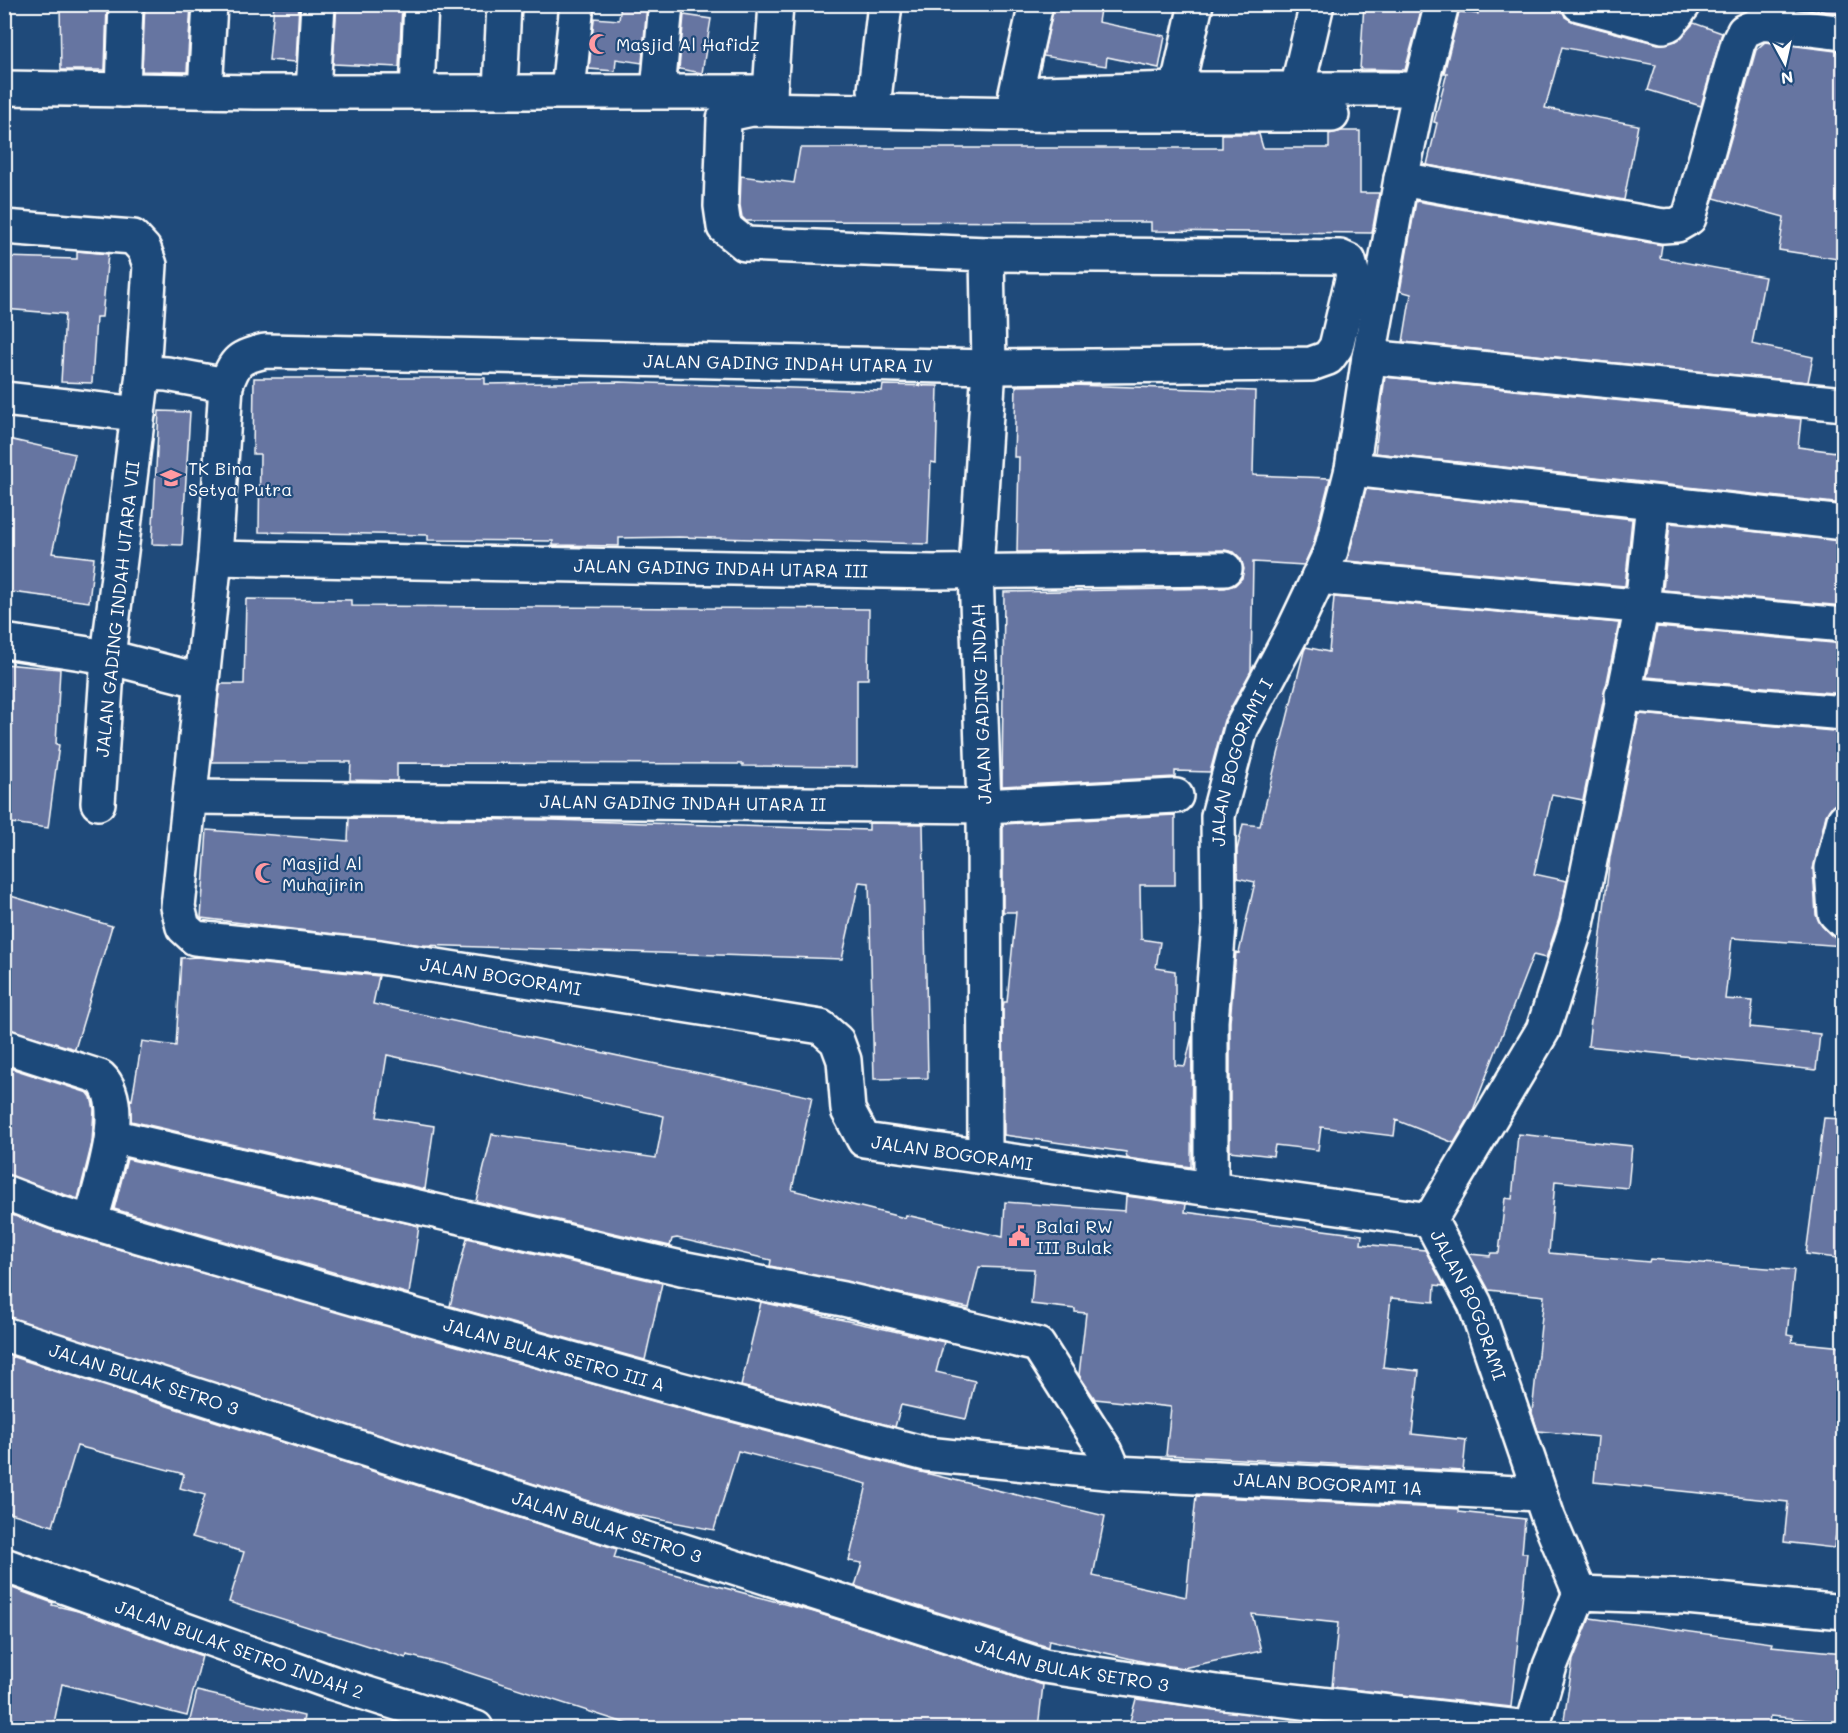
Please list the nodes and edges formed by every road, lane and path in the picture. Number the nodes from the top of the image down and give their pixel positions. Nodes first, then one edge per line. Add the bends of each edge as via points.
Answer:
1 (126, 4) edge
2 (210, 4) edge
3 (318, 4) edge
4 (421, 4) edge
5 (504, 4) edge
6 (577, 4) edge
7 (666, 4) edge
8 (776, 4) edge
9 (885, 4) edge
10 (1036, 4) edge
11 (1196, 4) edge
12 (1317, 4) edge
13 (1442, 4) edge
14 (1684, 4) edge
15 (1586, 5) edge
16 (1844, 33) edge
17 (4, 88) edge
18 (1177, 89) junction
19 (1297, 89) junction
20 (1420, 89) junction
21 (123, 90) junction
22 (875, 90) junction
23 (205, 91) junction
24 (417, 91) junction
25 (500, 91) junction
26 (568, 91) junction
27 (658, 91) junction
28 (314, 92) junction
29 (770, 92) junction
30 (1016, 93) junction
31 (1332, 115) dead end
32 (1401, 179) junction
33 (4, 227) edge
34 (987, 254) junction
35 (1369, 357) junction
36 (988, 367) junction
37 (155, 374) junction
38 (215, 383) junction
39 (4, 399) edge
40 (1844, 404) edge
41 (138, 414) junction
42 (1352, 469) junction
43 (1653, 503) junction
44 (1844, 523) edge
45 (215, 558) junction
46 (1225, 569) dead end
47 (976, 571) junction
48 (1318, 577) junction
49 (1642, 606) junction
50 (1844, 625) edge
51 (4, 641) edge
52 (108, 657) junction
53 (202, 681) junction
54 (1622, 694) junction
55 (1844, 713) edge
56 (1176, 796) dead end
57 (191, 797) junction
58 (98, 803) dead end
59 (984, 806) junction
60 (1844, 820) edge
61 (1844, 922) edge
62 (4, 1046) edge
63 (112, 1136) junction
64 (985, 1155) junction
65 (1211, 1188) junction
66 (4, 1192) edge
67 (1430, 1220) junction
68 (91, 1221) junction
69 (4, 1334) edge
70 (1115, 1473) junction
71 (1540, 1494) junction
72 (4, 1565) edge
73 (1580, 1593) junction
74 (1844, 1612) edge
75 (476, 1728) edge
76 (1530, 1728) edge

1 - 21 street
2 - 23 street
3 - 28 street
4 - 24 street
5 - 25 street
6 - 26 street
7 - 27 street
8 - 29 street
9 - 22 street
10 - 30 street
11 - 18 street
12 - 19 street
13 - 20 street, JALAN BOGORAMI I
14 - 15 street via 1664,26
16 - 32 street via 1762,23 1744,31 1689,218 1677,225 1663,226
17 - 21 street
18 - 19 street
18 - 30 street
19 - 20 street
20 - 32 street, JALAN BOGORAMI I
21 - 23 street
22 - 29 street
22 - 30 street
23 - 28 street
24 - 25 street
24 - 28 street
25 - 26 street
26 - 27 street
27 - 29 street
31 - 34 street via 752,109 724,119 724,227 745,244
32 - 35 street, JALAN BOGORAMI I
33 - 37 street, JALAN GADING INDAH UTARA VII via 133,237 144,249 150,265
34 - 36 street, JALAN GADING INDAH
34 - 36 street, JALAN GADING INDAH UTARA IV via 1340,256 1349,261 1353,275 1336,347 1328,358 1311,364
35 - 40 street
35 - 42 street, JALAN BOGORAMI I
36 - 38 street, JALAN GADING INDAH UTARA IV via 265,351 235,362
36 - 47 street, JALAN GADING INDAH
37 - 38 street
37 - 41 street, JALAN GADING INDAH UTARA VII
38 - 45 street
39 - 41 street
41 - 52 street, JALAN GADING INDAH UTARA VII
42 - 43 street
42 - 48 street, JALAN BOGORAMI I via 1331,550
43 - 44 street
43 - 49 street
45 - 47 street, JALAN GADING INDAH UTARA III
45 - 53 street
46 - 47 street, JALAN GADING INDAH UTARA III
47 - 59 street, JALAN GADING INDAH
48 - 49 street
48 - 65 street, JALAN BOGORAMI I via 1241,729 1218,816 1220,926 1211,1021
49 - 50 street
49 - 54 street
51 - 52 street
52 - 53 street
52 - 58 street, JALAN GADING INDAH UTARA VII
53 - 57 street
54 - 55 street
54 - 67 street via 1577,924 1543,1030
56 - 59 street, JALAN GADING INDAH UTARA II
57 - 59 street, JALAN GADING INDAH UTARA II
57 - 64 street, JALAN BOGORAMI via 177,906 183,927 195,938 380,957 821,1027 837,1041 844,1060 848,1110 864,1140
59 - 64 street, JALAN GADING INDAH
60 - 61 street via 1832,868 1835,913
62 - 63 street via 99,1077 108,1086 112,1101
63 - 68 street
63 - 70 street via 681,1268 843,1299 1038,1345 1106,1452
64 - 65 street, JALAN BOGORAMI
65 - 67 street, JALAN BOGORAMI
66 - 68 street, JALAN BULAK SETRO III A
67 - 71 street, JALAN BOGORAMI via 1474,1304
68 - 70 street, JALAN BULAK SETRO III A via 624,1374 926,1454
69 - 76 street, JALAN BULAK SETRO 3 via 1044,1666 1216,1692
70 - 71 street, JALAN BOGORAMI 1A
71 - 73 street, JALAN BOGORAMI
72 - 75 street, JALAN BULAK SETRO INDAH 2 via 333,1683
73 - 74 street via 1686,1597
73 - 76 street

